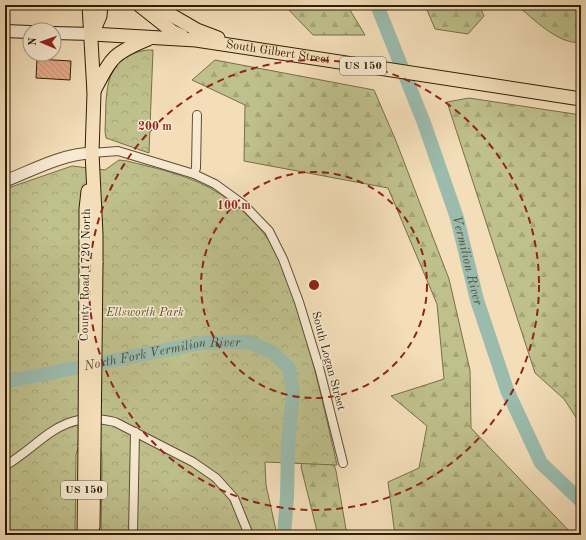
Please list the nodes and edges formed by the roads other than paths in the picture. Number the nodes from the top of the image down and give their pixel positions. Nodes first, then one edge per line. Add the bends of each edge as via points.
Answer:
1 (89, 5) edge
2 (100, 5) edge
3 (139, 5) edge
4 (154, 5) edge
5 (5, 32) edge
6 (22, 32) edge
7 (62, 33) edge
8 (92, 34) junction
9 (196, 35) junction
10 (154, 37) junction
11 (94, 93) junction
12 (581, 99) edge
13 (197, 114) dead end
14 (92, 153) junction
15 (194, 174) junction
16 (5, 182) edge
17 (135, 432) junction
18 (89, 445) junction
19 (343, 463) dead end
20 (5, 466) edge
21 (84, 535) edge
22 (93, 535) edge
23 (133, 535) edge
24 (249, 535) edge

1 - 8 main road, County Road 1720 North
2 - 8 main road via 100,16
3 - 9 main road via 172,32
4 - 9 main road
5 - 6 main road
7 - 8 main road
8 - 10 main road, South Gilbert Street / US 150
8 - 11 main road, County Road 1720 North / US 150
9 - 10 main road, South Gilbert Street / US 150
9 - 12 main road, South Gilbert Street / US 150 via 236,46
10 - 11 main road via 114,56
11 - 14 main road, County Road 1720 North / US 150
13 - 15 street
14 - 15 street, South Logan Street via 118,152
14 - 16 street via 77,154 48,163
14 - 18 main road, County Road 1720 North / US 150, bridge via 96,234 91,263
15 - 19 street, South Logan Street via 214,184 244,205 269,231 299,302 320,371
17 - 20 street via 105,420 70,420
17 - 23 street
17 - 24 street via 193,462 216,478 234,498
18 - 21 main road, US 150
18 - 22 main road, US 150

